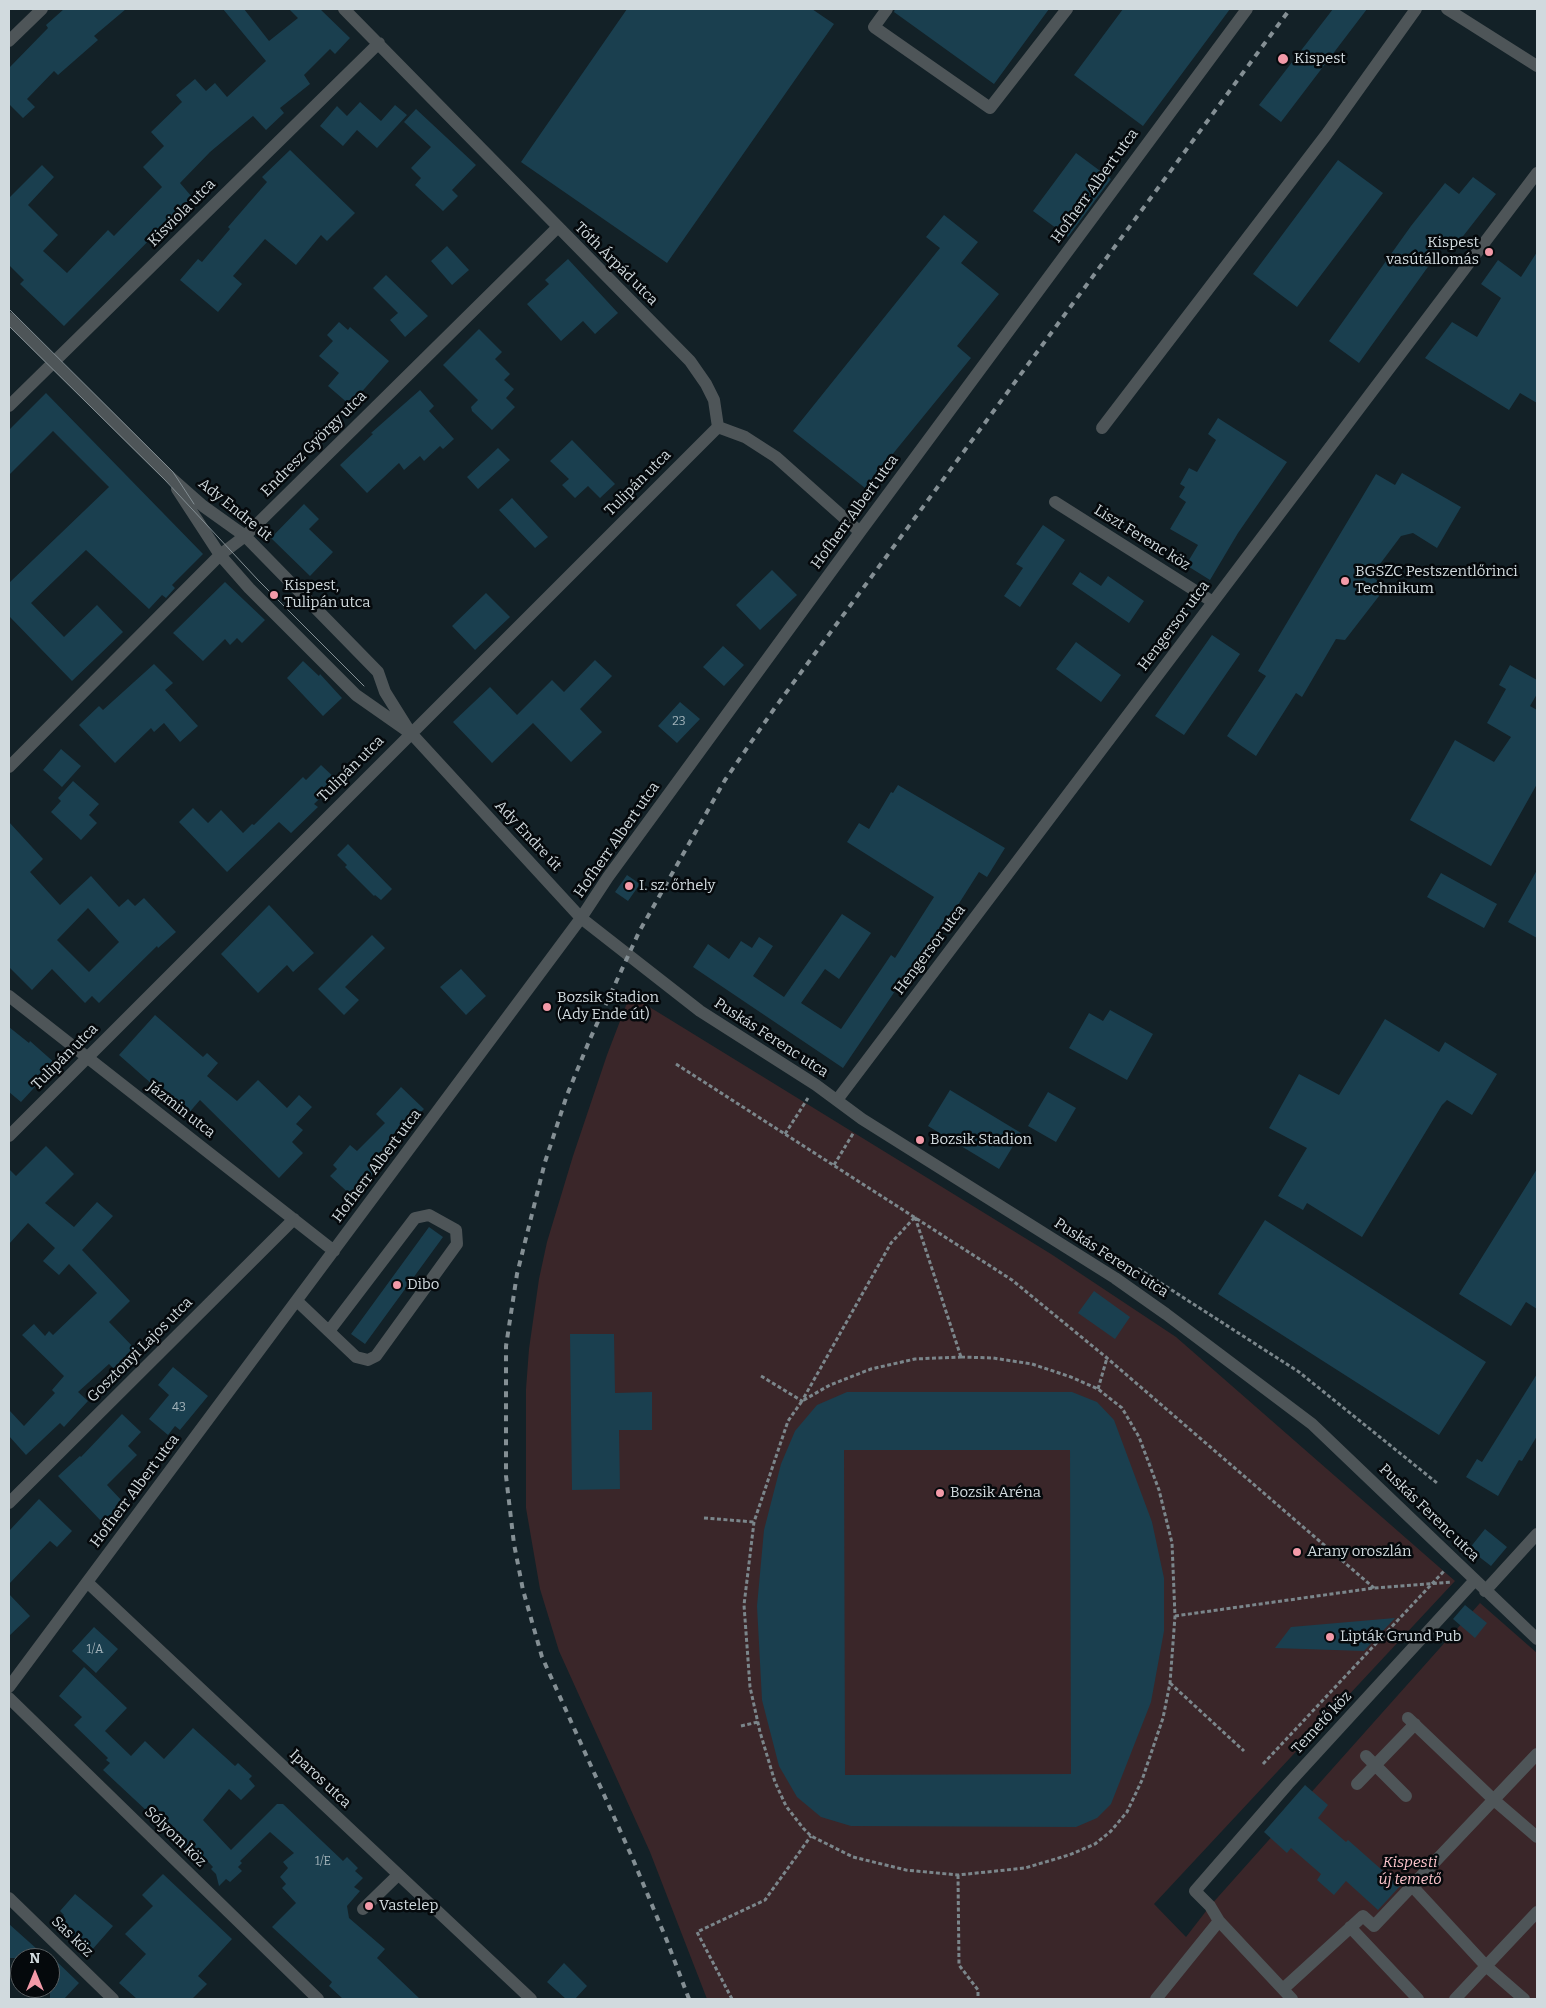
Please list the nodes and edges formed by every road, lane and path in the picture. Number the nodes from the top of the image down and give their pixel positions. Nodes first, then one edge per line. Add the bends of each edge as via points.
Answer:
1 (42, 9) edge
2 (344, 9) edge
3 (887, 9) edge
4 (1067, 9) edge
5 (1247, 9) edge
6 (1416, 9) edge
7 (1447, 9) edge
8 (9, 42) edge
9 (379, 43) junction
10 (1537, 66) edge
11 (1537, 173) edge
12 (557, 228) junction
13 (9, 318) edge
14 (53, 363) junction
15 (9, 406) edge
16 (718, 427) junction
17 (1102, 428) dead end
18 (169, 476) junction
19 (1054, 502) dead end
20 (860, 532) junction
21 (245, 536) junction
22 (220, 555) junction
23 (1213, 602) junction
24 (410, 732) junction
25 (9, 767) edge
26 (581, 918) junction
27 (627, 956) joint
28 (9, 996) edge
29 (87, 1058) junction
30 (676, 1064) dead end
31 (816, 1085) junction
32 (837, 1100) junction
33 (862, 1119) junction
34 (785, 1134) junction
35 (9, 1136) edge
36 (834, 1165) junction
37 (915, 1216) junction
38 (294, 1219) junction
39 (334, 1251) junction
40 (1115, 1278) junction
41 (297, 1301) junction
42 (329, 1331) junction
43 (961, 1357) junction
44 (1107, 1358) junction
45 (761, 1376) dead end
46 (1098, 1389) junction
47 (802, 1401) junction
48 (1437, 1483) dead end
49 (9, 1503) edge
50 (704, 1518) dead end
51 (754, 1522) junction
52 (1537, 1534) edge
53 (1455, 1559) junction
54 (1475, 1580) junction
55 (87, 1582) junction
56 (1433, 1584) junction
57 (1374, 1588) junction
58 (1485, 1591) junction
59 (1175, 1616) junction
60 (1537, 1639) edge
61 (11, 1678) edge
62 (1170, 1683) junction
63 (9, 1698) edge
64 (758, 1722) junction
65 (741, 1726) dead end
66 (1244, 1751) dead end
67 (1537, 1754) edge
68 (1366, 1756) dead end
69 (1263, 1764) dead end
70 (1375, 1766) junction
71 (1357, 1784) dead end
72 (1406, 1796) dead end
73 (1494, 1800) junction
74 (811, 1836) junction
75 (1537, 1837) edge
76 (398, 1875) junction
77 (958, 1875) junction
78 (1413, 1887) junction
79 (9, 1898) edge
80 (363, 1909) dead end
81 (1537, 1912) edge
82 (1219, 1921) junction
83 (1350, 1927) junction
84 (1486, 1966) junction
85 (1283, 1988) junction
86 (113, 1999) edge
87 (318, 1999) edge
88 (531, 1999) edge
89 (730, 1999) edge
90 (978, 1999) edge
91 (1156, 1999) edge
92 (1292, 1999) edge
93 (1418, 1999) edge
94 (1455, 1999) edge
95 (1524, 1999) edge

1 - 8 street
2 - 9 street, Tóth Árpád utca
3 - 4 street via 874,27 990,108
5 - 20 street, Hofherr Albert utca
6 - 17 street via 1326,135
7 - 10 street
9 - 12 street, Tóth Árpád utca
9 - 14 street, Kisviola utca
11 - 23 street, Hengersor utca
12 - 16 street, Tóth Árpád utca via 690,361 714,400
12 - 21 street, Endresz György utca
13 - 14 street, Ady Endre út
14 - 15 street, Kisviola utca
14 - 18 street, Ady Endre út
16 - 20 street via 745,437 776,457
16 - 24 street, Tulipán utca
18 - 21 street, Ady Endre út
18 - 22 street, Ady Endre út
19 - 23 street, Liszt Ferenc köz
20 - 26 street, Hofherr Albert utca
21 - 22 street, Endresz György utca
21 - 24 street, Ady Endre út via 378,672 385,692
22 - 24 street, Ady Endre út via 356,695
22 - 25 street, Endresz György utca
23 - 32 street, Hengersor utca
24 - 26 street, Ady Endre út
24 - 29 street, Tulipán utca
26 - 27 street, Ady Endre út
26 - 39 street, Hofherr Albert utca
27 - 31 street, Puskás Ferenc utca via 700,1011
28 - 29 street, Jázmin utca
29 - 35 street, Tulipán utca
29 - 38 street, Jázmin utca
30 - 34 path
31 - 32 street, Puskás Ferenc utca
31 - 34 path
32 - 33 street, Puskás Ferenc utca
33 - 36 path
33 - 40 street, Puskás Ferenc utca
34 - 36 path
36 - 37 path
37 - 43 path
37 - 44 path via 1012,1280
37 - 47 path via 891,1244
38 - 39 street, Jázmin utca
38 - 49 street, Gosztonyi Lajos utca
39 - 41 street, Hofherr Albert utca
40 - 48 path via 1139,1269 1299,1372
40 - 53 street, Puskás Ferenc utca via 1312,1424
41 - 42 street
41 - 55 street, Hofherr Albert utca
42 - 42 street via 415,1218 429,1215 456,1230 457,1244 376,1356 368,1360 356,1357
43 - 46 path via 1032,1364
43 - 47 path via 915,1359 871,1369
44 - 46 path
44 - 57 path
45 - 47 path
46 - 59 path via 1122,1408 1139,1437 1159,1490 1172,1543
47 - 51 path via 788,1421
50 - 51 path
51 - 64 path via 744,1605 750,1687
52 - 58 street
53 - 54 street, Puskás Ferenc utca
53 - 56 path
54 - 56 path
54 - 58 street, Puskás Ferenc utca
54 - 82 street, Temető köz via 1195,1891
55 - 61 street, Hofherr Albert utca
55 - 76 street, Iparos utca
56 - 57 path
56 - 69 path
57 - 59 path
58 - 60 street, Puskás Ferenc utca
59 - 62 path
62 - 66 path
62 - 77 path via 1163,1718 1142,1780 1127,1812 1111,1831 1095,1844 1069,1855 1034,1865
63 - 87 street, Sólyom köz
64 - 65 path
64 - 74 path via 775,1782 786,1806
67 - 73 street
68 - 70 street
70 - 71 street
70 - 72 street
70 - 73 street via 1411,1721
73 - 75 street
73 - 78 street
74 - 77 path via 870,1861 906,1870
74 - 89 path via 765,1900 697,1932
76 - 80 street
76 - 88 street, Iparos utca
77 - 90 path via 959,1965 978,1990
78 - 83 street via 1374,1926 1363,1916
78 - 84 street
79 - 86 street, Sas köz
81 - 84 street
82 - 85 street
82 - 91 street
83 - 85 street
83 - 93 street
84 - 94 street
84 - 95 street
85 - 92 street

